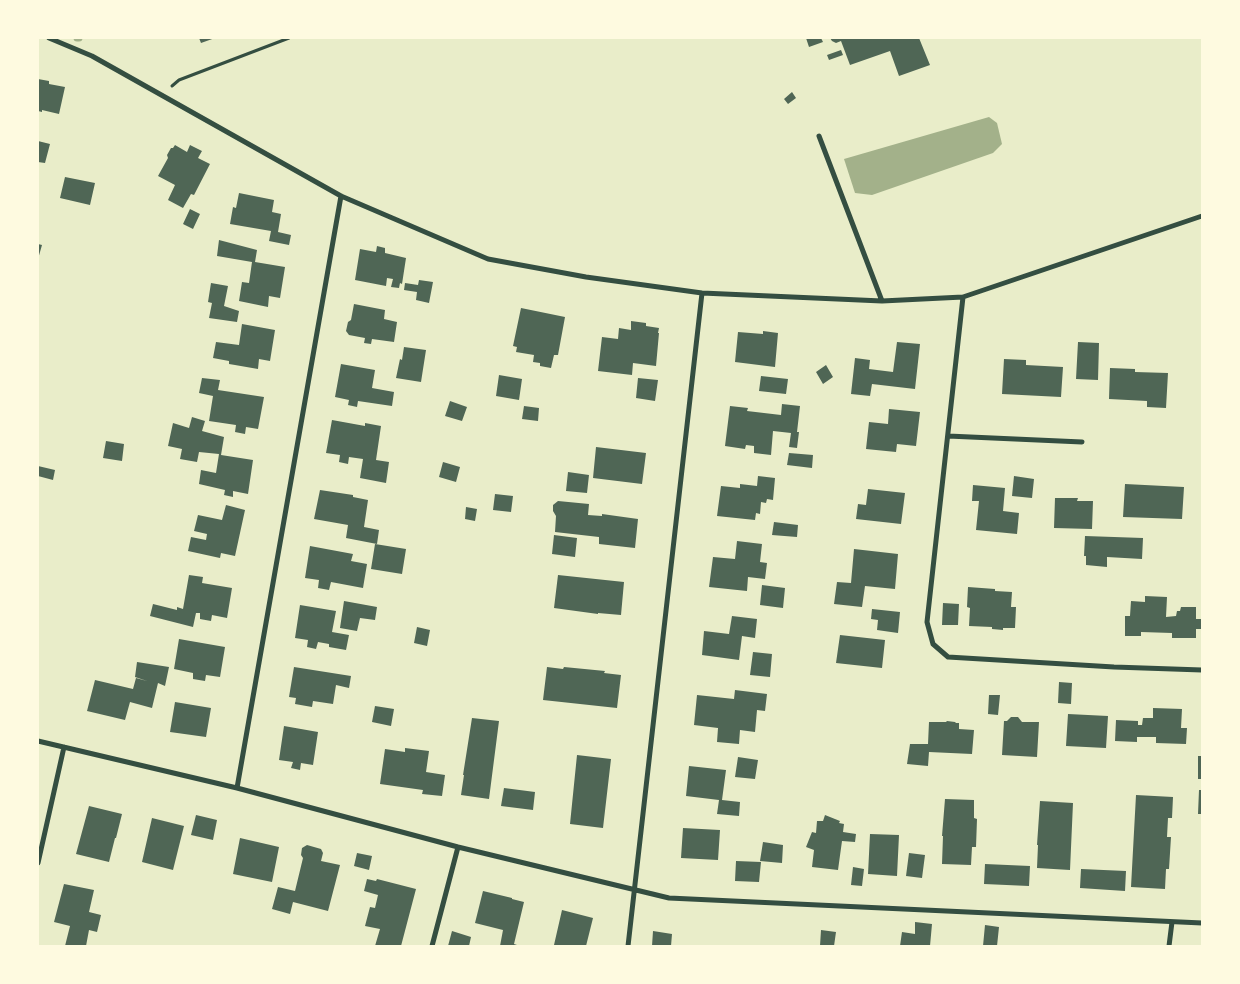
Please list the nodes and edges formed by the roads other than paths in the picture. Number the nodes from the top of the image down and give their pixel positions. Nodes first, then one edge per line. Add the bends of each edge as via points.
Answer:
1 (49, 38) edge
2 (819, 136) dead end
3 (341, 196) junction
4 (1202, 216) edge
5 (702, 292) junction
6 (963, 297) junction
7 (882, 301) junction
8 (948, 436) junction
9 (1082, 442) dead end
10 (1202, 670) edge
11 (38, 741) edge
12 (64, 748) junction
13 (237, 788) junction
14 (458, 846) junction
15 (38, 863) edge
16 (635, 889) junction
17 (1172, 922) junction
18 (1202, 923) edge
19 (432, 946) edge
20 (628, 946) edge
21 (1169, 946) edge

1 - 3 street via 92,56
2 - 7 street
3 - 5 street via 488,259 586,277
3 - 13 street
4 - 6 street
5 - 7 street
5 - 16 street
6 - 7 street
6 - 8 street
8 - 9 street
8 - 10 street via 927,622 933,644 948,657
11 - 12 street
12 - 13 street
12 - 15 street
13 - 14 street
14 - 16 street
14 - 19 street
16 - 17 street via 669,898
16 - 20 street
17 - 18 street
17 - 21 street

